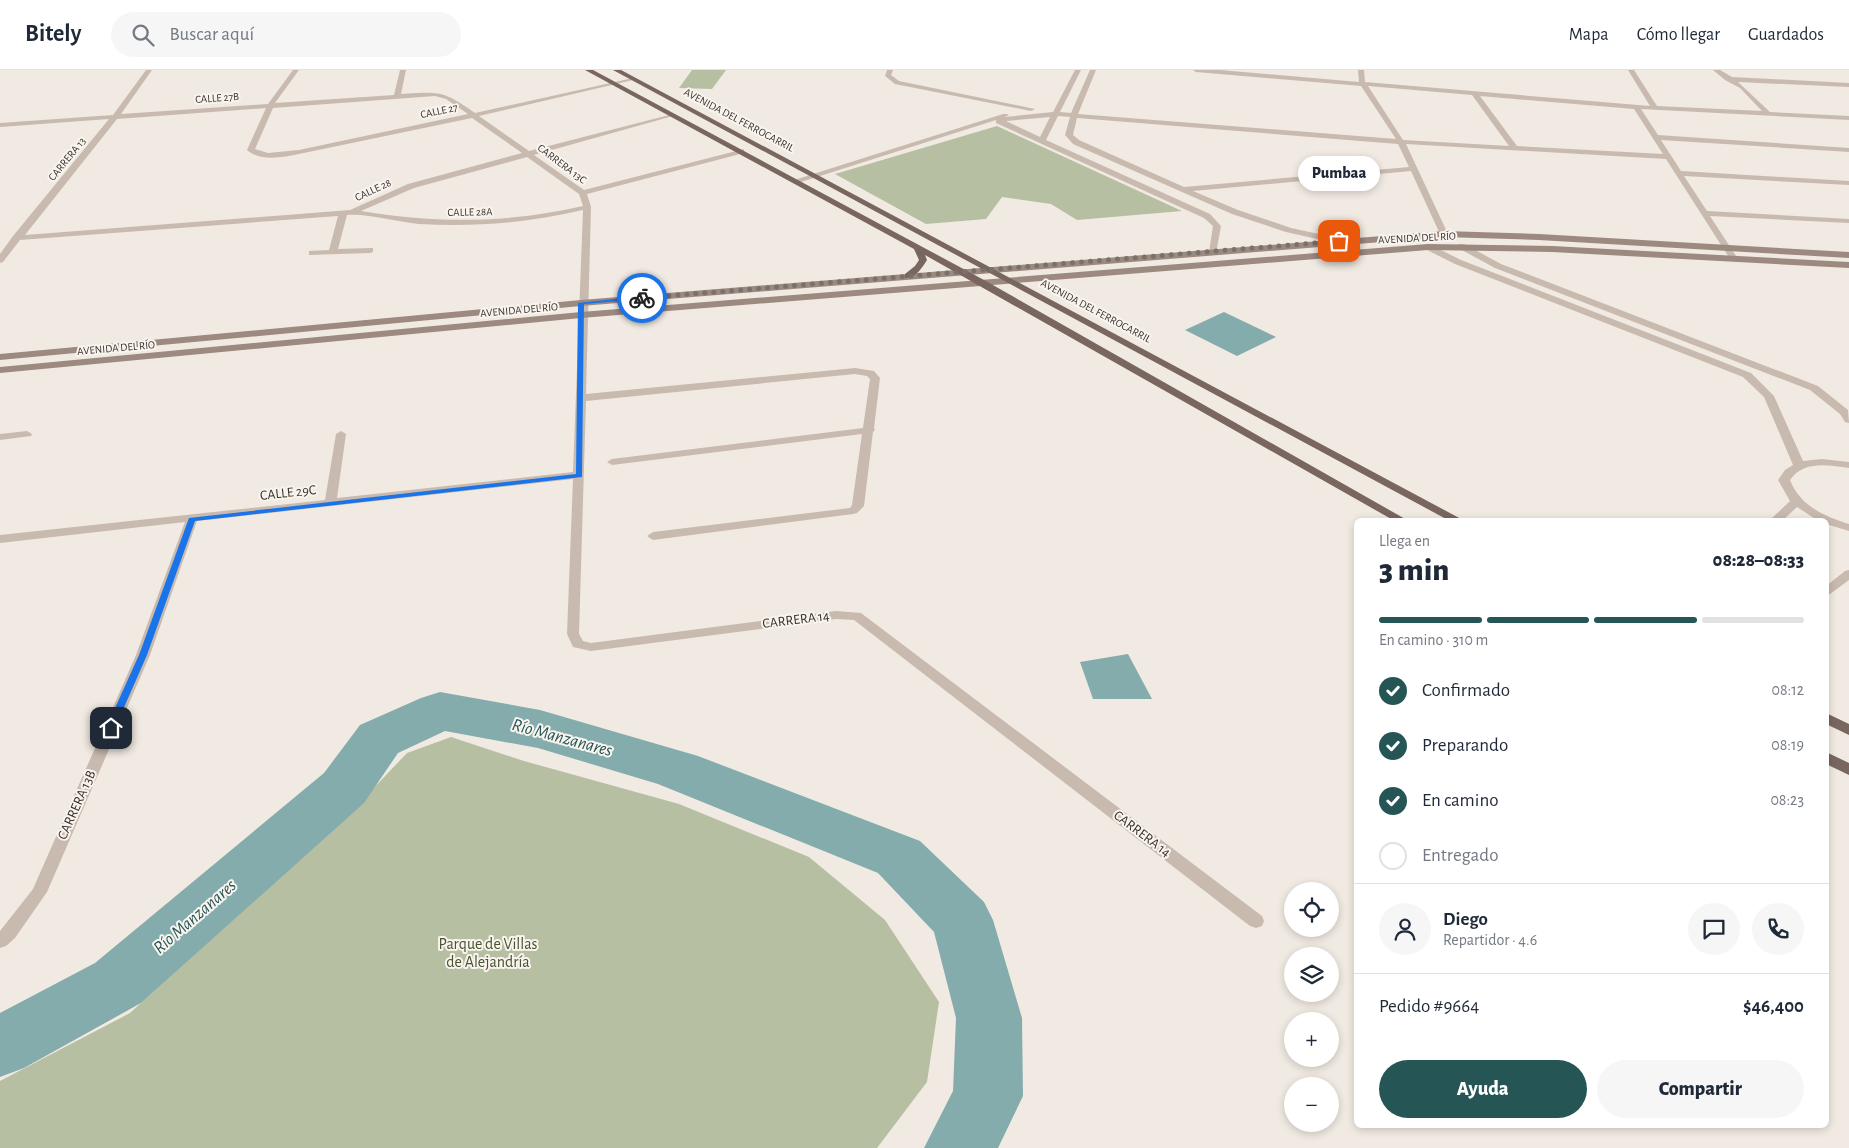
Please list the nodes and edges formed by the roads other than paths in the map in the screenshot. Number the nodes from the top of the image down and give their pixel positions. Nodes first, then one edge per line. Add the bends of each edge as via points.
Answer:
1 (149, 70) edge
2 (296, 70) edge
3 (403, 70) edge
4 (588, 70) edge
5 (616, 70) edge
6 (890, 70) edge
7 (1078, 70) edge
8 (1093, 70) edge
9 (1196, 70) edge
10 (1361, 70) edge
11 (1630, 70) edge
12 (1716, 70) edge
13 (631, 79) junction
14 (1727, 79) junction
15 (613, 83) junction
16 (1362, 83) junction
17 (1849, 85) edge
18 (1474, 93) junction
19 (436, 94) joint
20 (397, 97) junction
21 (270, 106) junction
22 (1636, 107) junction
23 (1655, 108) junction
24 (1031, 109) junction
25 (1058, 111) junction
26 (1075, 113) junction
27 (1768, 114) junction
28 (474, 115) junction
29 (670, 115) junction
30 (116, 117) junction
31 (1849, 118) edge
32 (997, 119) junction
33 (0, 125) edge
34 (1655, 137) junction
35 (1042, 140) junction
36 (1400, 142) junction
37 (1515, 149) junction
38 (1849, 150) edge
39 (741, 151) junction
40 (529, 153) junction
41 (1668, 157) junction
42 (1412, 169) junction
43 (1679, 173) junction
44 (815, 175) junction
45 (795, 181) junction
46 (1849, 183) edge
47 (1182, 189) junction
48 (583, 193) junction
49 (1161, 194) junction
50 (587, 207) junction
51 (347, 213) junction
52 (1706, 213) junction
53 (1849, 221) edge
54 (1444, 234) junction
55 (16, 238) junction
56 (1339, 241) junction
57 (1461, 246) junction
58 (917, 247) junction
59 (1428, 247) junction
60 (1729, 248) junction
61 (370, 250) dead end
62 (333, 252) junction
63 (1213, 252) junction
64 (312, 253) dead end
65 (1849, 255) edge
66 (1734, 259) junction
67 (0, 260) edge
68 (1849, 265) edge
69 (991, 269) junction
70 (961, 272) junction
71 (908, 276) junction
72 (1009, 279) junction
73 (982, 282) junction
74 (581, 303) junction
75 (581, 315) junction
76 (0, 357) edge
77 (0, 370) edge
78 (580, 398) junction
79 (1849, 420) edge
80 (870, 430) junction
81 (28, 434) dead end
82 (341, 434) dead end
83 (0, 437) edge
84 (612, 462) dead end
85 (1799, 465) junction
86 (1849, 465) edge
87 (579, 475) junction
88 (1796, 502) junction
89 (330, 504) junction
90 (1397, 518) edge
91 (1454, 518) edge
92 (1778, 518) edge
93 (1824, 518) edge
94 (192, 519) junction
95 (1829, 520) edge
96 (1849, 528) edge
97 (653, 536) dead end
98 (0, 539) edge
99 (1849, 574) edge
100 (1829, 591) edge
101 (1829, 720) edge
102 (1849, 730) edge
103 (1829, 759) edge
104 (1849, 770) edge
105 (1256, 921) dead end
106 (0, 941) edge

1 - 30 street, CARRERA 13
2 - 21 street
3 - 20 street
4 - 15 main road, AVENIDA DEL FERROCARRIL
5 - 13 main road, AVENIDA DEL FERROCARRIL
6 - 24 street via 888,76 897,83
7 - 25 street
8 - 26 street
9 - 16 street
10 - 16 street
11 - 23 street
12 - 14 street
13 - 15 street, CALLE 27
13 - 44 main road, AVENIDA DEL FERROCARRIL
14 - 17 street
14 - 27 street via 1742,87
15 - 28 street, CALLE 27
15 - 29 main road, AVENIDA DEL FERROCARRIL
16 - 18 street
16 - 36 street
18 - 22 street
18 - 37 street
19 - 20 street, CALLE 27B
19 - 28 street, CARRERA 13C via 448,97
20 - 21 street, CALLE 27B
21 - 28 street, CALLE 27 via 251,150 255,153 299,152
21 - 30 street, CALLE 27B
22 - 23 street
22 - 34 street
23 - 27 street
24 - 25 street
24 - 32 street
25 - 26 street
25 - 32 street
25 - 35 street
26 - 36 street
26 - 47 street via 1069,135 1076,142
27 - 31 street
28 - 40 street, CARRERA 13C
29 - 39 main road, AVENIDA DEL FERROCARRIL
29 - 40 street, CALLE 28
30 - 33 street, CALLE 27B
30 - 55 street, CARRERA 13
32 - 35 street
32 - 44 street
34 - 38 street
34 - 41 street
35 - 49 street
36 - 37 street
36 - 42 street
37 - 41 street
39 - 45 main road, AVENIDA DEL FERROCARRIL
39 - 48 street
40 - 48 street, CARRERA 13C
40 - 51 street, CALLE 28 via 411,186
41 - 43 street
42 - 47 street
42 - 54 street
43 - 46 street
43 - 52 street
44 - 45 street
44 - 69 main road, AVENIDA DEL FERROCARRIL
45 - 58 main road, AVENIDA DEL FERROCARRIL
47 - 49 street
47 - 56 street via 1235,212 1289,230
48 - 50 street, CARRERA 13C
49 - 63 street via 1207,216 1217,226
50 - 51 street, CALLE 28A via 526,219 457,225
50 - 74 street, CARRERA 13C
51 - 55 street, CALLE 28
51 - 62 street
52 - 53 street
52 - 60 street
54 - 56 main road, AVENIDA DEL RÍO
54 - 60 main road, AVENIDA DEL RÍO
55 - 67 street, CARRERA 13
56 - 63 main road, AVENIDA DEL RÍO
57 - 59 main road, AVENIDA DEL RÍO
57 - 66 main road, AVENIDA DEL RÍO
57 - 79 street via 1498,266 1814,388 1844,412
58 - 70 main road, AVENIDA DEL FERROCARRIL
58 - 71 main road via 923,260
59 - 72 main road, AVENIDA DEL RÍO
59 - 85 street via 1458,262 1747,375 1769,396
60 - 65 main road, AVENIDA DEL RÍO
60 - 66 street
61 - 62 street
62 - 64 street
63 - 69 main road, AVENIDA DEL RÍO
66 - 68 main road, AVENIDA DEL RÍO
69 - 70 main road, AVENIDA DEL RÍO
69 - 72 main road, AVENIDA DEL FERROCARRIL
70 - 71 main road, AVENIDA DEL RÍO
70 - 73 main road, AVENIDA DEL FERROCARRIL
71 - 74 main road, AVENIDA DEL RÍO
72 - 73 main road, AVENIDA DEL RÍO
72 - 91 main road, AVENIDA DEL FERROCARRIL
73 - 75 main road, AVENIDA DEL RÍO
73 - 90 main road, AVENIDA DEL FERROCARRIL
74 - 75 street, CARRERA 14
74 - 76 main road, AVENIDA DEL RÍO
75 - 77 main road, AVENIDA DEL RÍO
75 - 78 street, CARRERA 14
78 - 80 street via 855,370 870,373 875,378
78 - 87 street, CARRERA 14
80 - 84 street
80 - 97 street via 858,506 853,511
81 - 83 street
82 - 89 street
85 - 86 street via 1814,462
85 - 88 street via 1788,471 1784,480
87 - 89 street, CALLE 29C
87 - 105 street, CARRERA 14 via 574,634 578,644 591,647 836,615 857,616
88 - 92 street
88 - 93 street
89 - 94 street, CALLE 29C
94 - 98 street, CALLE 29C
94 - 106 street, CARRERA 13B via 143,655 39,892
95 - 96 street
99 - 100 street
101 - 102 main road
103 - 104 main road

